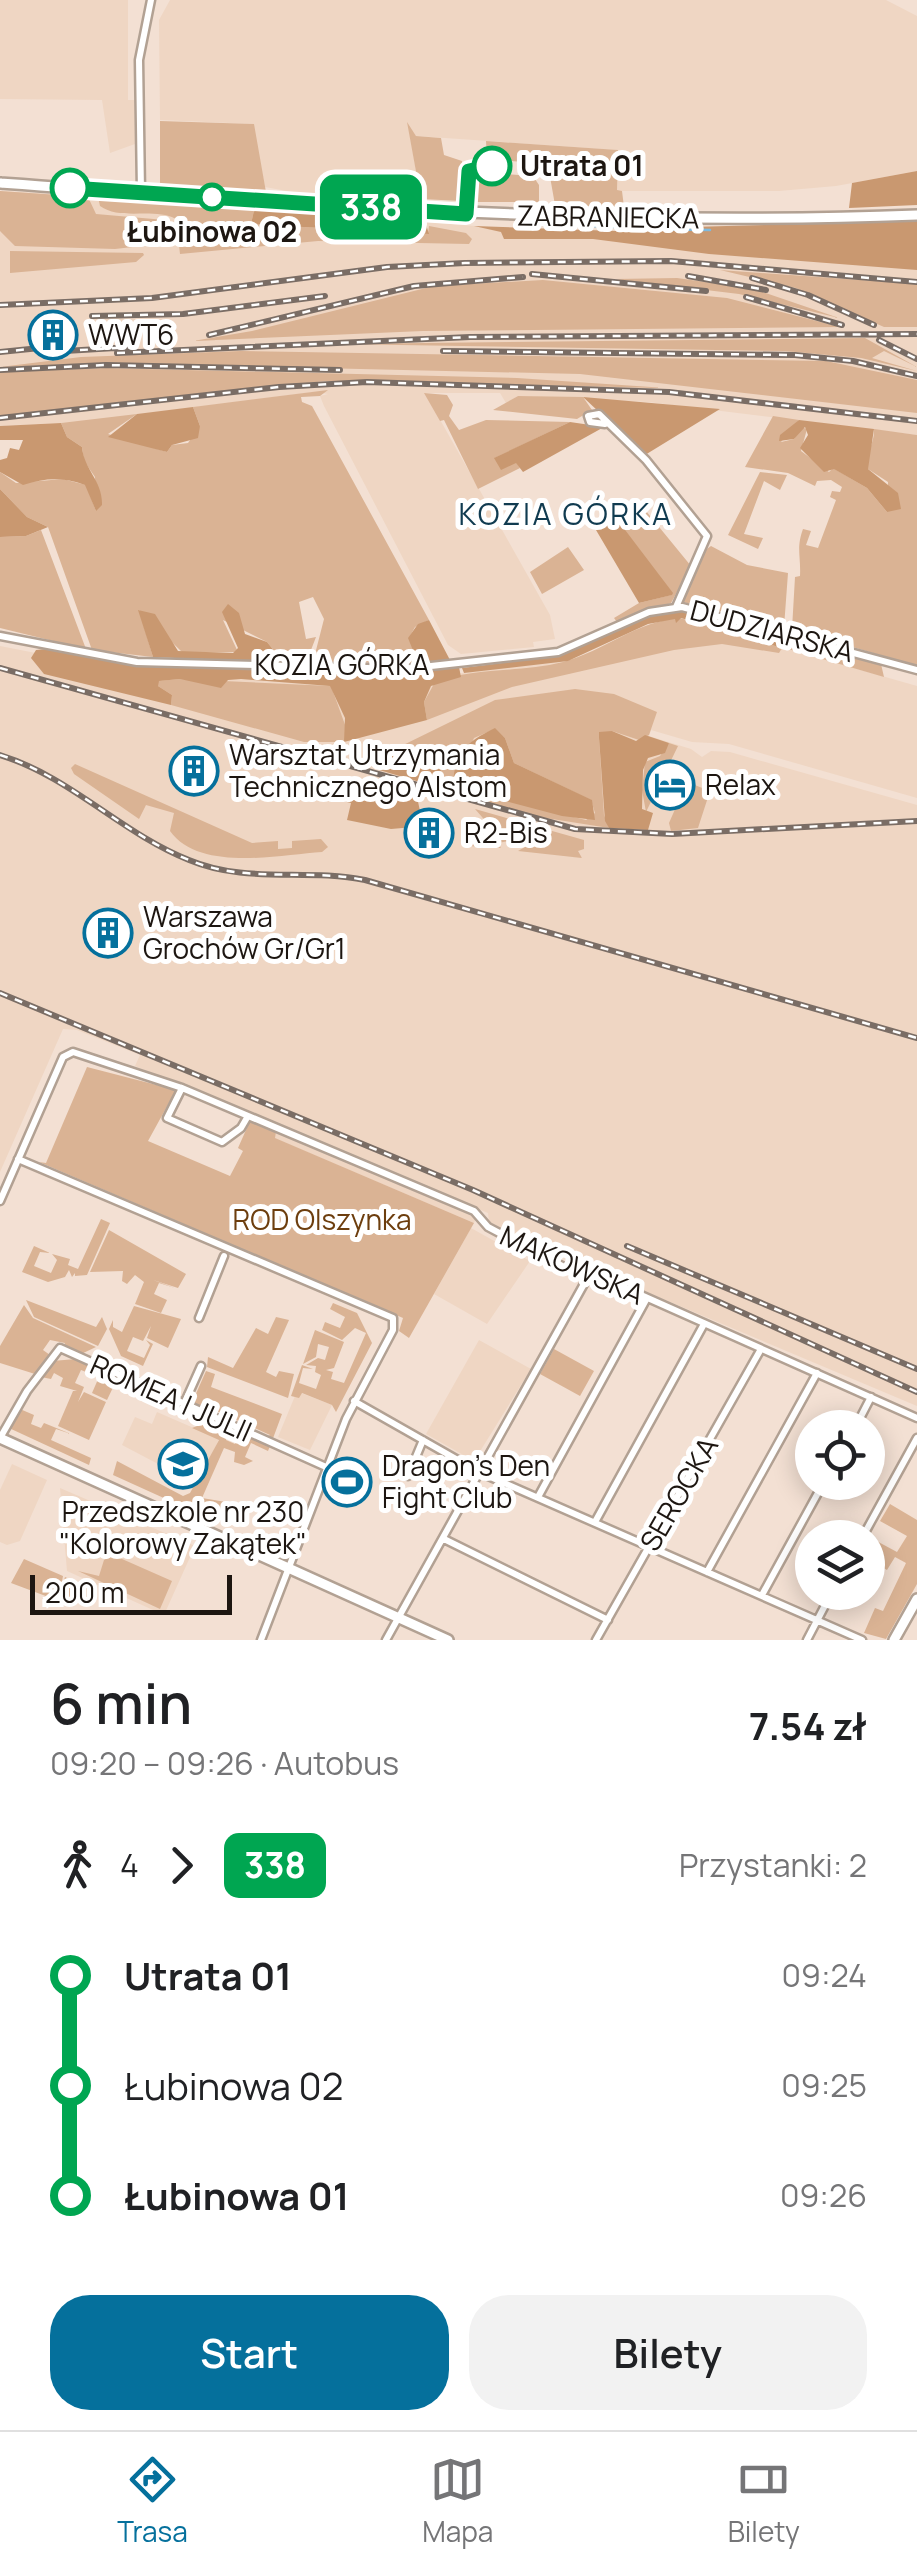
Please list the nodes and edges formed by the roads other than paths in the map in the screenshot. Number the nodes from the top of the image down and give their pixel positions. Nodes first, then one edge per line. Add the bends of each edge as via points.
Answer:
1 (152, 0) edge
2 (0, 183) edge
3 (141, 192) junction
4 (917, 214) edge
5 (606, 424) dead end
6 (676, 606) junction
7 (0, 636) edge
8 (917, 670) edge
9 (182, 1088) junction
10 (248, 1116) junction
11 (18, 1160) junction
12 (0, 1200) edge
13 (224, 1256) dead end
14 (590, 1275) junction
15 (647, 1298) junction
16 (199, 1318) dead end
17 (704, 1324) junction
18 (761, 1349) junction
19 (201, 1366) dead end
20 (817, 1374) junction
21 (872, 1397) junction
22 (354, 1401) junction
23 (184, 1404) junction
24 (865, 1410) edge
25 (917, 1418) edge
26 (0, 1438) edge
27 (917, 1438) edge
28 (424, 1440) junction
29 (326, 1467) junction
30 (479, 1472) junction
31 (408, 1476) dead end
32 (538, 1497) junction
33 (814, 1500) edge
34 (872, 1520) edge
35 (595, 1522) junction
36 (444, 1539) junction
37 (650, 1546) junction
38 (286, 1567) junction
39 (707, 1572) junction
40 (761, 1595) junction
41 (917, 1599) edge
42 (822, 1610) edge
43 (400, 1618) junction
44 (608, 1620) junction
45 (816, 1621) junction
46 (261, 1640) edge
47 (386, 1640) edge
48 (448, 1640) edge
49 (596, 1640) edge
50 (807, 1640) edge
51 (862, 1640) edge
52 (894, 1640) edge

1 - 3 street via 139,60
2 - 3 main road, ZABRANIECKA
3 - 4 main road, ZABRANIECKA via 646,220
5 - 6 street, DUDZIARSKA via 646,460 708,536
6 - 7 street, KOZIA GÓRKA via 558,652 404,669 137,662
6 - 8 street, DUDZIARSKA
9 - 10 street, MAKOWSKA
9 - 10 street via 168,1118 222,1142
9 - 11 street, MAKOWSKA via 73,1052 63,1057
10 - 14 street, MAKOWSKA via 474,1211 488,1227
11 - 12 street
11 - 22 street via 390,1315 392,1333
13 - 16 street
14 - 15 street, MAKOWSKA
14 - 30 street
15 - 17 street, MAKOWSKA
15 - 32 street
17 - 18 street, MAKOWSKA
17 - 35 street
18 - 20 street, MAKOWSKA
18 - 37 street, SEROCKA
19 - 23 street
20 - 21 street, MAKOWSKA
20 - 39 street
21 - 24 street
21 - 25 street, MAKOWSKA
22 - 28 street
22 - 29 street
23 - 26 street, ROMEA I JULII via 59,1348
23 - 29 street, ROMEA I JULII
26 - 38 main road
27 - 34 street
28 - 30 street
28 - 31 street
29 - 38 street
30 - 32 street
30 - 36 street
32 - 35 street
33 - 40 street
35 - 37 street
36 - 43 street
36 - 44 street
37 - 39 street
37 - 44 street, SEROCKA
38 - 43 main road
38 - 46 street
39 - 40 street
40 - 45 street
41 - 52 main road
42 - 45 street
43 - 47 street
43 - 48 main road
44 - 49 street, SEROCKA
45 - 50 street
45 - 51 street

